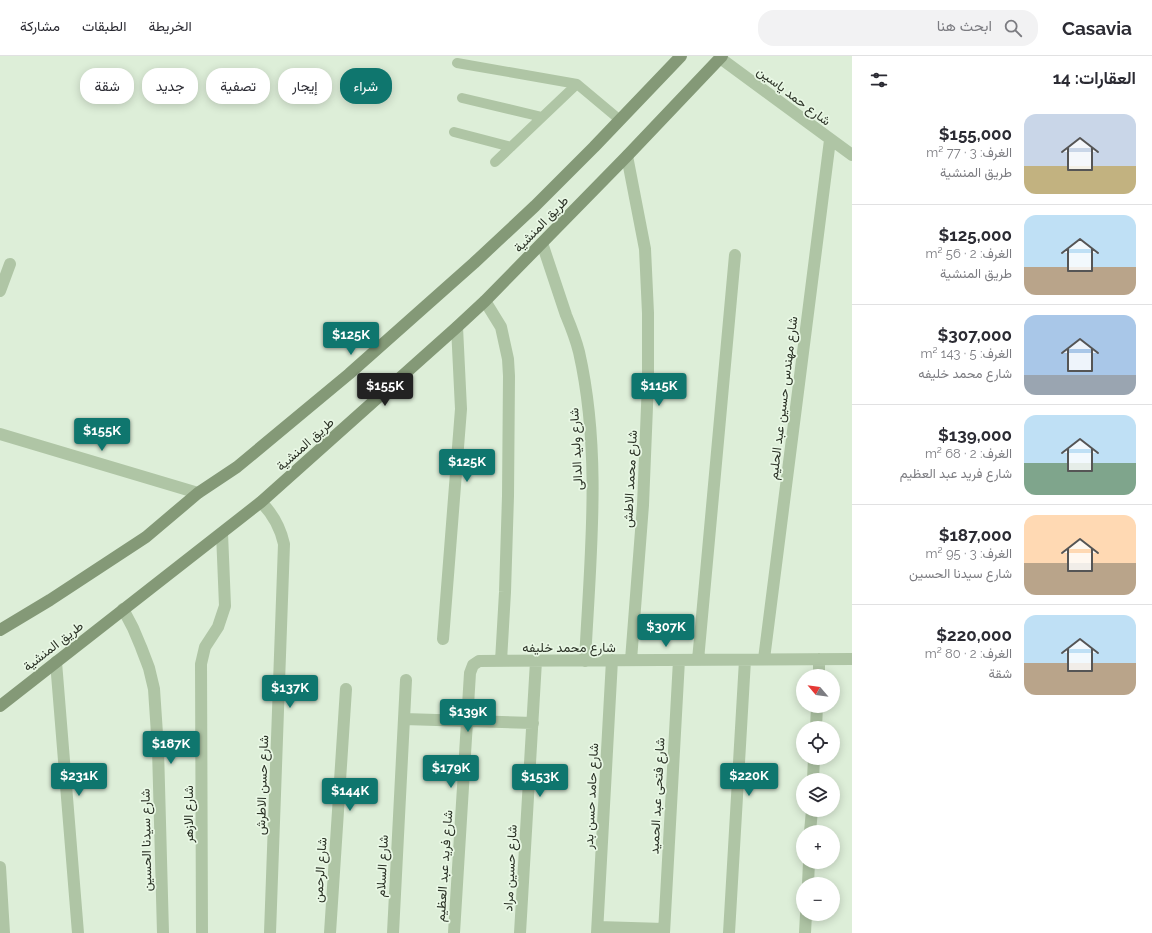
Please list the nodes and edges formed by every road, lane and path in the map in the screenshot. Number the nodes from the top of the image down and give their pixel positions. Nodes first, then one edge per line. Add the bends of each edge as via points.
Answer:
1 (681, 56) edge
2 (721, 57) edge
3 (457, 63) dead end
4 (577, 84) junction
5 (462, 98) dead end
6 (542, 118) junction
7 (620, 120) junction
8 (454, 132) dead end
9 (830, 140) junction
10 (511, 147) junction
11 (852, 155) edge
12 (627, 156) junction
13 (495, 162) dead end
14 (542, 243) junction
15 (735, 255) dead end
16 (10, 264) dead end
17 (0, 291) edge
18 (485, 301) junction
19 (457, 327) junction
20 (0, 434) edge
21 (198, 493) junction
22 (261, 502) junction
23 (222, 533) junction
24 (123, 609) junction
25 (0, 630) edge
26 (443, 639) dead end
27 (764, 659) junction
28 (820, 659) junction
29 (852, 659) edge
30 (612, 660) junction
31 (631, 660) junction
32 (679, 660) junction
33 (698, 660) junction
34 (745, 660) junction
35 (479, 661) joint
36 (501, 661) junction
37 (536, 661) junction
38 (585, 661) junction
39 (56, 662) junction
40 (819, 669) edge
41 (406, 680) dead end
42 (346, 689) dead end
43 (0, 706) edge
44 (404, 719) junction
45 (467, 721) junction
46 (533, 723) junction
47 (0, 867) edge
48 (806, 921) edge
49 (598, 930) edge
50 (664, 931) edge
51 (4, 933) edge
52 (78, 933) edge
53 (162, 933) edge
54 (202, 933) edge
55 (270, 933) edge
56 (330, 933) edge
57 (393, 933) edge
58 (454, 933) edge
59 (520, 933) edge
60 (729, 933) edge
61 (805, 933) edge

1 - 7 street, طريق المنشية
2 - 9 street, شارع حمد ياسين
2 - 12 street, طريق المنشية
3 - 4 lane
4 - 6 lane
4 - 7 lane
5 - 6 lane
6 - 10 lane
7 - 21 street, طريق المنشية via 535,206 412,319 237,467
8 - 10 lane
9 - 11 street, شارع حمد ياسين
9 - 27 street, شارع مهندس حسين عبد الحليم
10 - 13 lane
12 - 14 street, طريق المنشية
12 - 31 street, شارع محمد الاطش via 645,249 648,313 643,505
14 - 18 street, طريق المنشية
14 - 38 street, شارع وليد الدالى via 579,351 589,423 592,495
15 - 33 street
16 - 17 street
18 - 19 street, طريق المنشية
18 - 36 street via 501,327 509,376 506,592
19 - 22 street, طريق المنشية
19 - 26 street via 461,409
20 - 21 street
21 - 25 street, طريق المنشية via 146,537 62,593
22 - 23 street, طريق المنشية
22 - 55 street, شارع حسن الاطرش via 276,520 284,544
23 - 24 street, طريق المنشية
23 - 54 street, شارع الازهر via 225,606 218,627 205,647 201,664
24 - 39 street, طريق المنشية
24 - 53 street, شارع سيدنا الحسين via 141,647 154,689 158,749
27 - 28 street, شارع محمد خليفه
27 - 34 street, شارع محمد خليفه
28 - 29 street, شارع محمد خليفه
28 - 40 street
30 - 31 street, شارع محمد خليفه
30 - 38 street, شارع محمد خليفه
30 - 49 street, شارع حامد حسن بدر
31 - 32 street, شارع محمد خليفه
32 - 33 street, شارع محمد خليفه
32 - 50 street, شارع فتحى عبد الحميد
33 - 34 street, شارع محمد خليفه
34 - 60 street
35 - 36 street, شارع محمد خليفه
35 - 45 street, شارع فريد عبد العظيم via 473,665 470,673
36 - 37 street, شارع محمد خليفه
37 - 38 street, شارع محمد خليفه
37 - 46 street, شارع حسين مراد
39 - 43 street, طريق المنشية
39 - 52 street
41 - 44 street, شارع السلام
42 - 56 street, شارع الرحمن
44 - 45 street
44 - 57 street, شارع السلام
45 - 46 street
45 - 58 street, شارع فريد عبد العظيم
46 - 59 street, شارع حسين مراد
47 - 51 street
48 - 61 street
49 - 50 street

